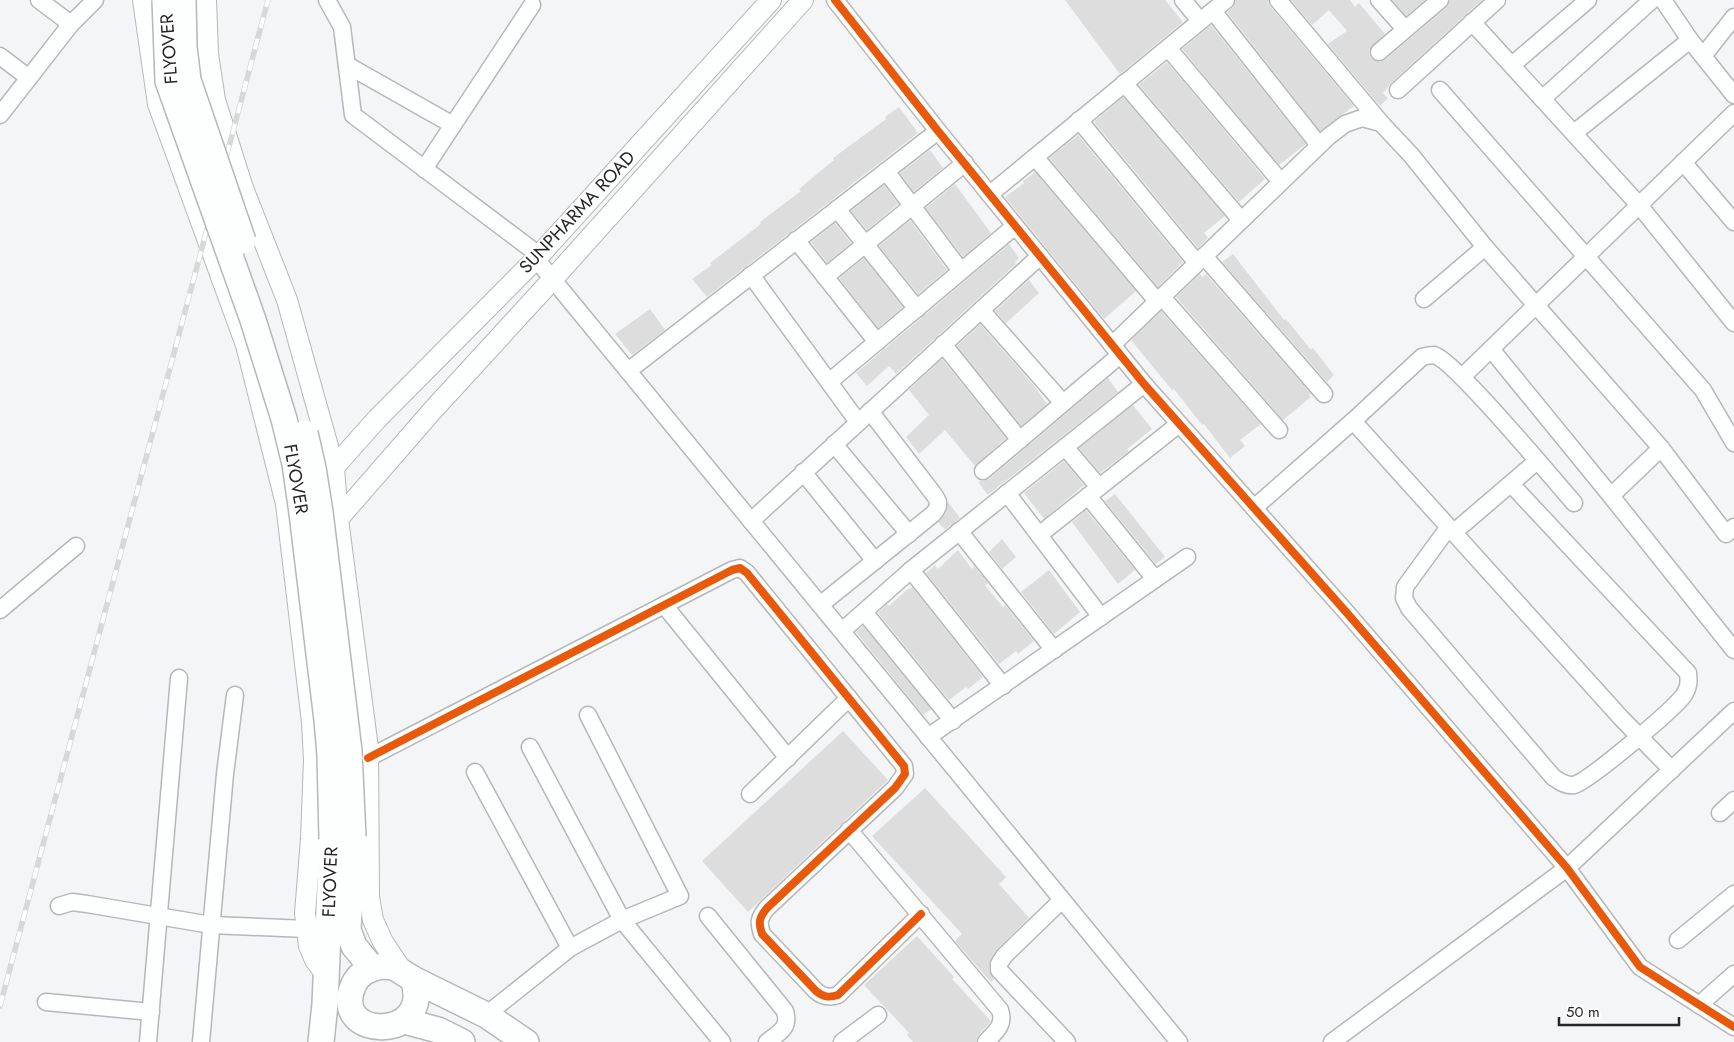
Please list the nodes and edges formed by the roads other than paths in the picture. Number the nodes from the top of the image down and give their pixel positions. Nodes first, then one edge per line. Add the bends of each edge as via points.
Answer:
1 (39, 0) edge
2 (95, 0) edge
3 (143, 0) edge
4 (165, 0) edge
5 (183, 0) edge
6 (206, 0) edge
7 (327, 0) edge
8 (770, 0) edge
9 (803, 0) edge
10 (835, 0) edge
11 (1183, 0) edge
12 (1226, 0) edge
13 (1278, 0) edge
14 (1379, 0) edge
15 (1440, 0) edge
16 (1497, 0) edge
17 (1588, 0) edge
18 (1652, 0) edge
19 (1663, 0) edge
20 (532, 6) dead end
21 (1206, 16) junction
22 (1734, 17) edge
23 (1472, 22) junction
24 (71, 24) junction
25 (1405, 29) junction
26 (1690, 40) junction
27 (1168, 48) junction
28 (1379, 52) dead end
29 (0, 56) edge
30 (1703, 56) junction
31 (346, 65) junction
32 (1512, 65) junction
33 (30, 78) junction
34 (1124, 83) junction
35 (1398, 90) dead end
36 (1440, 90) dead end
37 (1734, 95) edge
38 (1542, 99) junction
39 (1734, 113) edge
40 (0, 114) edge
41 (1079, 120) junction
42 (1381, 123) junction
43 (453, 126) junction
44 (938, 131) junction
45 (1574, 133) junction
46 (1319, 145) junction
47 (1035, 156) junction
48 (1683, 162) junction
49 (965, 163) junction
50 (424, 169) junction
51 (886, 171) junction
52 (1281, 182) junction
53 (990, 194) junction
54 (1639, 205) junction
55 (912, 206) junction
56 (837, 209) junction
57 (1242, 220) junction
58 (1734, 222) edge
59 (1015, 226) junction
60 (796, 240) junction
61 (865, 244) junction
62 (1485, 246) junction
63 (1040, 256) junction
64 (537, 257) junction
65 (1585, 257) junction
66 (1200, 260) junction
67 (961, 271) junction
68 (751, 275) junction
69 (825, 277) junction
70 (552, 280) junction
71 (1160, 299) junction
72 (1424, 299) dead end
73 (1537, 304) junction
74 (916, 308) junction
75 (981, 310) junction
76 (1734, 323) edge
77 (877, 342) junction
78 (943, 344) junction
79 (1491, 349) junction
80 (1116, 350) junction
81 (628, 371) junction
82 (1462, 377) junction
83 (829, 382) junction
84 (1144, 384) junction
85 (1324, 394) dead end
86 (1063, 403) junction
87 (864, 416) junction
88 (1353, 421) junction
89 (1180, 424) junction
90 (1279, 430) dead end
91 (1020, 440) junction
92 (1734, 443) edge
93 (834, 444) junction
94 (1065, 447) junction
95 (1661, 448) junction
96 (1536, 460) junction
97 (334, 468) junction
98 (983, 471) dead end
99 (803, 472) junction
100 (1510, 484) junction
101 (1007, 492) junction
102 (1094, 492) junction
103 (1611, 496) junction
104 (1574, 503) dead end
105 (1254, 508) junction
106 (338, 519) junction
107 (751, 521) junction
108 (288, 524) junction
109 (1451, 530) junction
110 (959, 532) junction
111 (909, 534) junction
112 (1039, 534) junction
113 (1731, 535) edge
114 (76, 546) dead end
115 (1187, 557) dead end
116 (875, 561) junction
117 (912, 570) junction
118 (1155, 579) junction
119 (664, 605) junction
120 (820, 605) junction
121 (0, 610) edge
122 (864, 612) junction
123 (1101, 617) junction
124 (842, 631) junction
125 (1054, 650) junction
126 (1734, 650) edge
127 (179, 678) dead end
128 (1003, 686) junction
129 (235, 695) dead end
130 (849, 698) junction
131 (1734, 711) edge
132 (588, 715) dead end
133 (953, 721) junction
134 (928, 737) junction
135 (1639, 737) junction
136 (530, 747) dead end
137 (368, 758) junction
138 (788, 758) junction
139 (1672, 770) junction
140 (475, 772) dead end
141 (750, 794) dead end
142 (1734, 800) edge
143 (1720, 813) dead end
144 (849, 830) junction
145 (1567, 868) junction
146 (1734, 894) edge
147 (1062, 900) junction
148 (59, 906) dead end
149 (339, 909) junction
150 (921, 914) junction
151 (159, 916) junction
152 (708, 916) dead end
153 (622, 920) junction
154 (211, 925) junction
155 (306, 929) junction
156 (1678, 940) dead end
157 (570, 948) junction
158 (372, 968) junction
159 (1734, 974) edge
160 (327, 976) junction
161 (408, 976) junction
162 (46, 1002) dead end
163 (1699, 1005) junction
164 (151, 1012) junction
165 (486, 1015) junction
166 (878, 1015) dead end
167 (408, 1022) junction
168 (356, 1027) edge
169 (1734, 1027) edge
170 (148, 1042) edge
171 (201, 1042) edge
172 (322, 1042) edge
173 (462, 1042) edge
174 (526, 1042) edge
175 (722, 1042) edge
176 (768, 1042) edge
177 (842, 1042) edge
178 (986, 1042) edge
179 (1067, 1042) edge
180 (1179, 1042) edge
181 (1332, 1042) edge

1 - 24 street
2 - 24 street
3 - 108 street via 158,104 246,345 286,504
4 - 149 main road, FLYOVER, bridge via 168,80 253,320 295,464 330,755 332,840
5 - 149 main road, FLYOVER, bridge via 188,80 269,316 313,468 350,751 353,837
6 - 97 street via 208,54 215,100 243,188 287,300
7 - 31 street via 342,27
8 - 64 street, SUNPHARMA ROAD
9 - 70 street, SUNPHARMA ROAD
10 - 44 street
11 - 21 street
12 - 21 street
13 - 42 street
14 - 25 street
15 - 25 street
16 - 23 street
17 - 32 street
18 - 38 street
19 - 26 street
20 - 43 street
21 - 27 street
21 - 46 street
22 - 30 street
23 - 32 street
23 - 35 street
24 - 33 street
25 - 28 street
26 - 30 street
26 - 45 street
27 - 34 street
27 - 52 street
29 - 33 street
30 - 37 street
31 - 43 street
31 - 50 street via 353,115
32 - 38 street
33 - 40 street
34 - 41 street
34 - 57 street
36 - 65 street
38 - 45 street
39 - 48 street
41 - 47 street
41 - 66 street
42 - 46 street via 1362,118 1345,124
42 - 62 street
43 - 50 street
44 - 49 street
44 - 51 street
45 - 54 street
46 - 52 street
47 - 53 street
47 - 71 street
48 - 54 street
48 - 58 street
49 - 53 street
49 - 55 street
50 - 64 street
51 - 55 street
51 - 56 street
52 - 57 street
53 - 59 street
54 - 65 street
54 - 76 street
55 - 61 street
55 - 67 street
56 - 60 street
56 - 61 street
57 - 66 street
59 - 63 street
59 - 67 street
60 - 68 street
60 - 69 street
61 - 69 street
61 - 74 street
62 - 72 street
62 - 73 street
63 - 75 street
63 - 80 street
64 - 70 street
64 - 97 street, SUNPHARMA ROAD via 377,419
65 - 73 street
65 - 92 street via 1703,390
66 - 71 street
66 - 85 street
67 - 74 street
68 - 81 street
68 - 83 street
69 - 77 street
70 - 81 street
70 - 106 street, SUNPHARMA ROAD
71 - 80 street
71 - 90 street
73 - 79 street
73 - 95 street
74 - 77 street
75 - 78 street
75 - 86 street
77 - 83 street
78 - 87 street
78 - 91 street
79 - 82 street
79 - 103 street
80 - 84 street
80 - 86 street
81 - 107 street
82 - 88 street via 1440,358 1433,355 1422,357
82 - 96 street
83 - 87 street
84 - 89 street
84 - 94 street
86 - 91 street
87 - 93 street
87 - 111 street via 939,502 933,514
88 - 105 street
88 - 109 street
89 - 102 street
89 - 105 street
91 - 98 street
93 - 99 street
93 - 111 street
94 - 101 street
94 - 102 street
95 - 103 street
95 - 113 street
96 - 100 street
96 - 104 street
97 - 106 street
97 - 108 street, SUNPHARMA ROAD
99 - 107 street
99 - 116 street
100 - 109 street
100 - 135 street via 1688,673 1689,685 1683,696
101 - 110 street
101 - 112 street
102 - 112 street
102 - 118 street
103 - 126 street
105 - 145 street
106 - 137 street
107 - 120 street
108 - 155 street via 314,760
109 - 135 street
109 - 135 street via 1405,587 1404,598 1409,608 1553,777 1564,785 1585,779
110 - 117 street
110 - 125 street
111 - 116 street
112 - 123 street
114 - 121 street
115 - 118 street
116 - 120 street
117 - 122 street
117 - 128 street
118 - 123 street
119 - 130 street via 740,568 748,573
119 - 137 street
119 - 138 street
120 - 124 street
122 - 124 street
122 - 133 street
123 - 125 street
124 - 134 street
125 - 128 street
127 - 151 street
128 - 133 street
129 - 154 street
130 - 138 street
130 - 144 street via 904,766 905,774
131 - 139 street
132 - 153 street via 680,896
133 - 134 street
134 - 147 street
135 - 139 street
136 - 153 street
137 - 161 street via 368,897 373,920 383,942
138 - 141 street
139 - 145 street
140 - 157 street
142 - 143 street
144 - 150 street
144 - 150 street via 767,908 758,924 762,934 816,991 831,997 838,995
145 - 163 street via 1640,967
145 - 181 street
146 - 156 street
147 - 179 street via 1004,956 999,970
147 - 180 street
148 - 151 street via 72,902
149 - 158 main road, FLYOVER via 354,946
149 - 160 main road, FLYOVER
150 - 178 street via 1000,1010 1002,1024
151 - 154 street
151 - 164 street
152 - 176 street via 785,1011 788,1019 784,1029
153 - 157 street
153 - 175 street
154 - 155 street
154 - 171 street
155 - 160 street via 314,960
157 - 165 street
158 - 161 main road via 394,967
158 - 168 main road via 362,973 351,991 350,1002
159 - 163 street
160 - 172 main road, FLYOVER
161 - 165 main road
161 - 167 main road via 417,1001
162 - 164 street
163 - 169 street
164 - 170 street
165 - 174 main road
166 - 177 street
167 - 168 main road via 400,1029 383,1032
167 - 173 main road via 438,1030
168 - 172 main road via 339,1025

